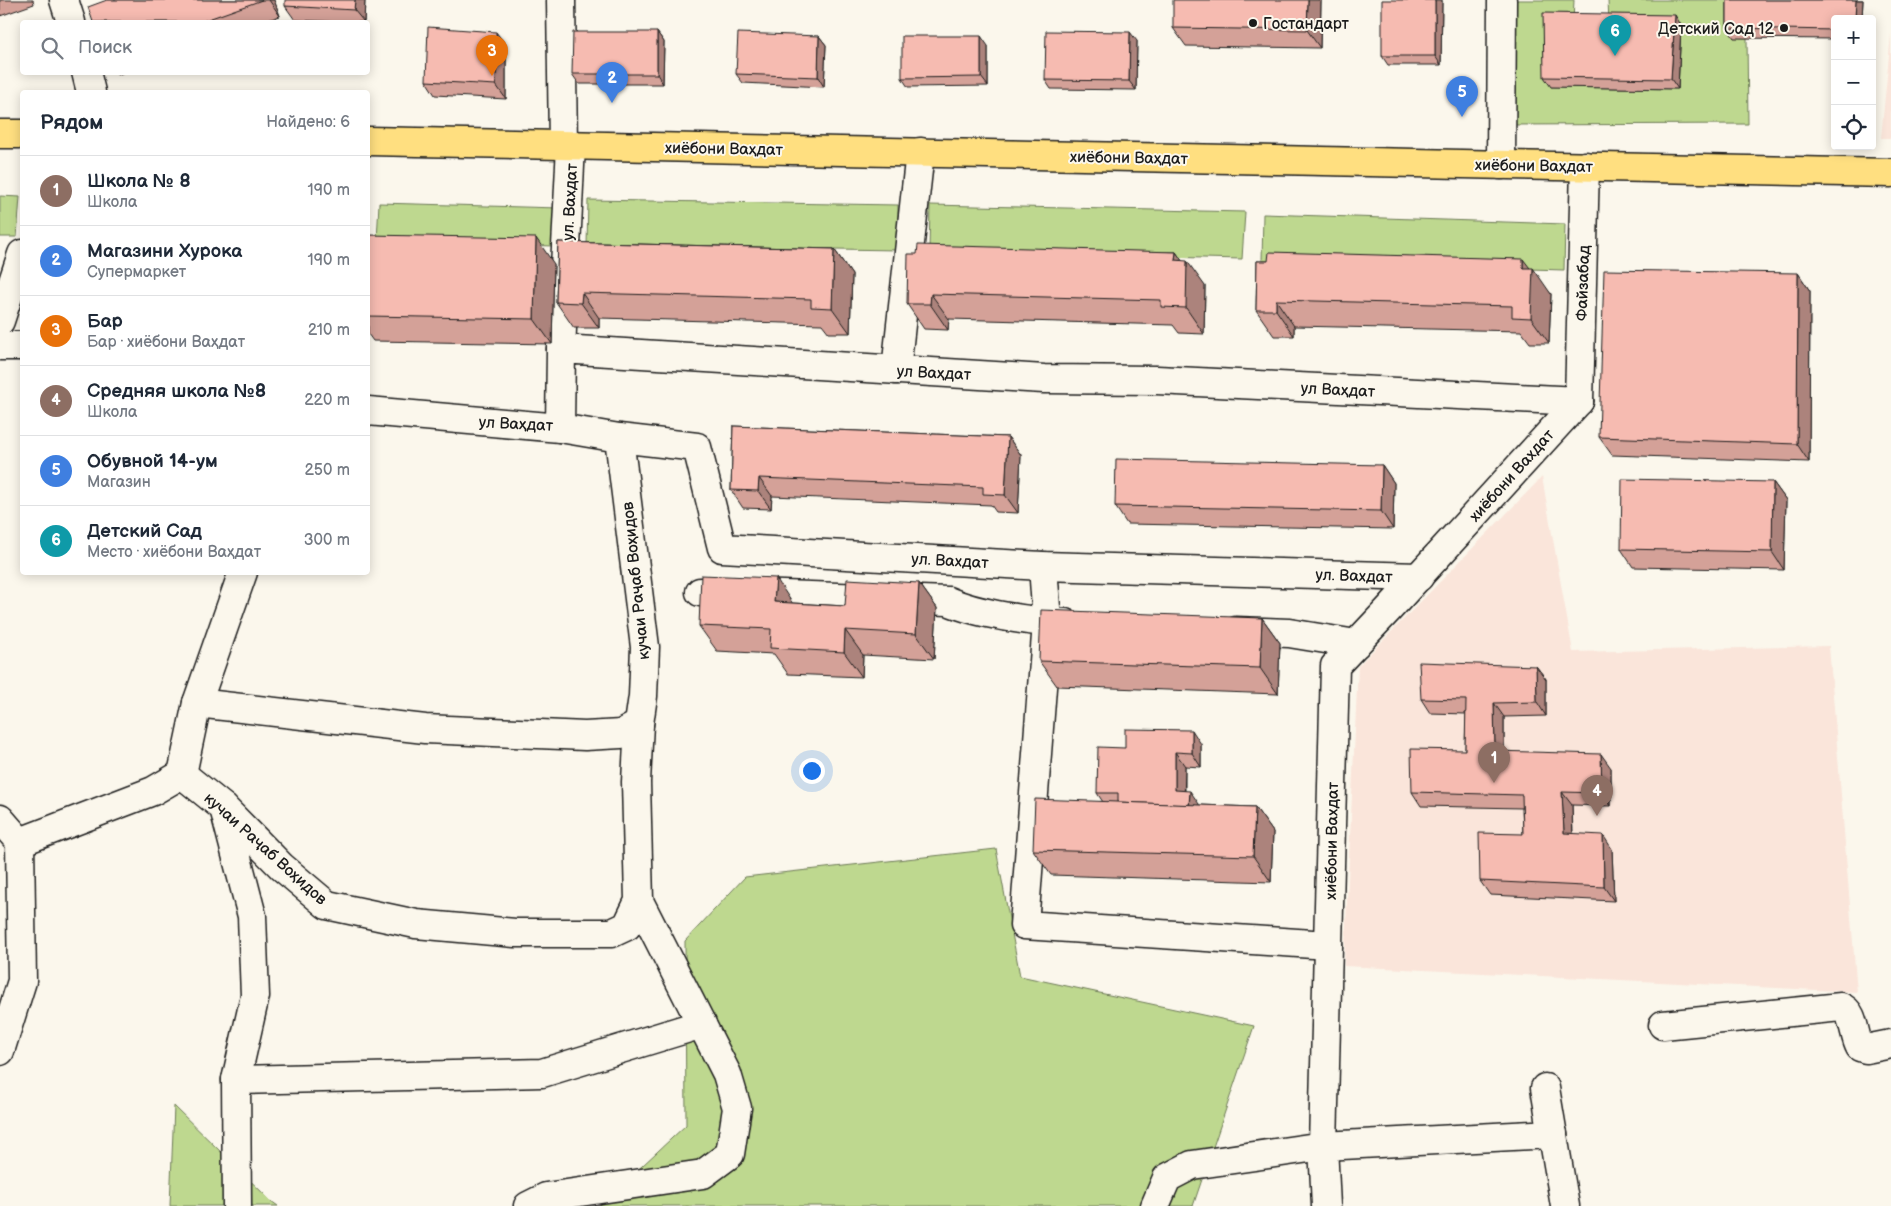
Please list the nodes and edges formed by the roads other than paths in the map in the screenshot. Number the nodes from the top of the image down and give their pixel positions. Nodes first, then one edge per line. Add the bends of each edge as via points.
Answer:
1 (64, 0) edge
2 (561, 0) edge
3 (1502, 0) edge
4 (70, 20) edge
5 (87, 75) edge
6 (91, 90) edge
7 (0, 134) edge
8 (20, 134) edge
9 (370, 141) edge
10 (567, 145) junction
11 (920, 152) junction
12 (1501, 165) junction
13 (1585, 166) junction
14 (1891, 173) edge
15 (20, 260) edge
16 (0, 321) edge
17 (0, 346) edge
18 (20, 346) edge
19 (561, 349) junction
20 (896, 370) junction
21 (1579, 401) junction
22 (370, 411) edge
23 (560, 428) junction
24 (619, 438) junction
25 (1043, 566) junction
26 (242, 575) edge
27 (1419, 576) junction
28 (700, 592) edge
29 (1047, 622) junction
30 (1086, 624) edge
31 (1212, 630) edge
32 (1356, 644) junction
33 (197, 703) junction
34 (639, 724) junction
35 (182, 774) junction
36 (224, 808) junction
37 (0, 819) edge
38 (20, 842) junction
39 (638, 901) junction
40 (1328, 946) junction
41 (702, 1024) junction
42 (1662, 1025) dead end
43 (1891, 1044) edge
44 (0, 1051) edge
45 (236, 1080) junction
46 (1545, 1088) dead end
47 (1553, 1134) junction
48 (1323, 1146) junction
49 (237, 1206) edge
50 (528, 1206) edge
51 (1155, 1206) edge
52 (1326, 1206) edge
53 (1565, 1206) edge

1 - 4 street
2 - 10 street, ул. Вахдат
3 - 12 street
5 - 6 street
7 - 8 main road
9 - 10 main road, хиёбони Ваҳдат
10 - 11 main road, хиёбони Ваҳдат
10 - 19 street, ул. Вахдат
11 - 12 main road, хиёбони Ваҳдат
11 - 20 street
12 - 13 main road, хиёбони Ваҳдат
13 - 14 main road, хиёбони Ваҳдат
13 - 21 street, Файзабад
15 - 16 street
17 - 18 street
19 - 20 street, ул Ваҳдат
19 - 23 street, ул Ваҳдат
20 - 21 street, ул Ваҳдат
21 - 27 street, хиёбони Вахдат
22 - 23 street, ул Ваҳдат
23 - 24 street, ул. Вахдат
24 - 25 street, ул. Вахдат via 697,447 722,548
24 - 34 street, кучаи Раҷаб Воҳидов via 645,647
25 - 27 street, ул. Вахдат
25 - 29 street
26 - 33 street
27 - 32 street, хиёбони Вахдат
28 - 29 street via 948,601 964,608
29 - 30 street
29 - 40 street via 1024,925
31 - 32 street via 1289,633
32 - 40 street, хиёбони Вахдат via 1335,666
33 - 34 street via 425,729 585,736 621,734
33 - 35 street
34 - 39 street, кучаи Раҷаб Воҳидов via 636,782
35 - 36 street, кучаи Раҷаб Воҳидов
35 - 38 street via 153,791
36 - 39 street, кучаи Раҷаб Воҳидов via 282,867 327,905 416,924 515,933 587,934 612,933 627,926
36 - 45 street via 252,916 255,996
37 - 38 street
38 - 44 street via 22,981
39 - 41 street
40 - 48 street, хиёбони Вахдат
41 - 45 street via 542,1073
41 - 50 street via 727,1074 737,1108 730,1154 703,1174 546,1197
42 - 43 street via 1841,1007 1850,1014 1860,1047 1866,1049
45 - 49 street
46 - 47 street
47 - 48 street
47 - 53 street
48 - 51 street via 1192,1165 1167,1178
48 - 52 street, хиёбони Вахдат

